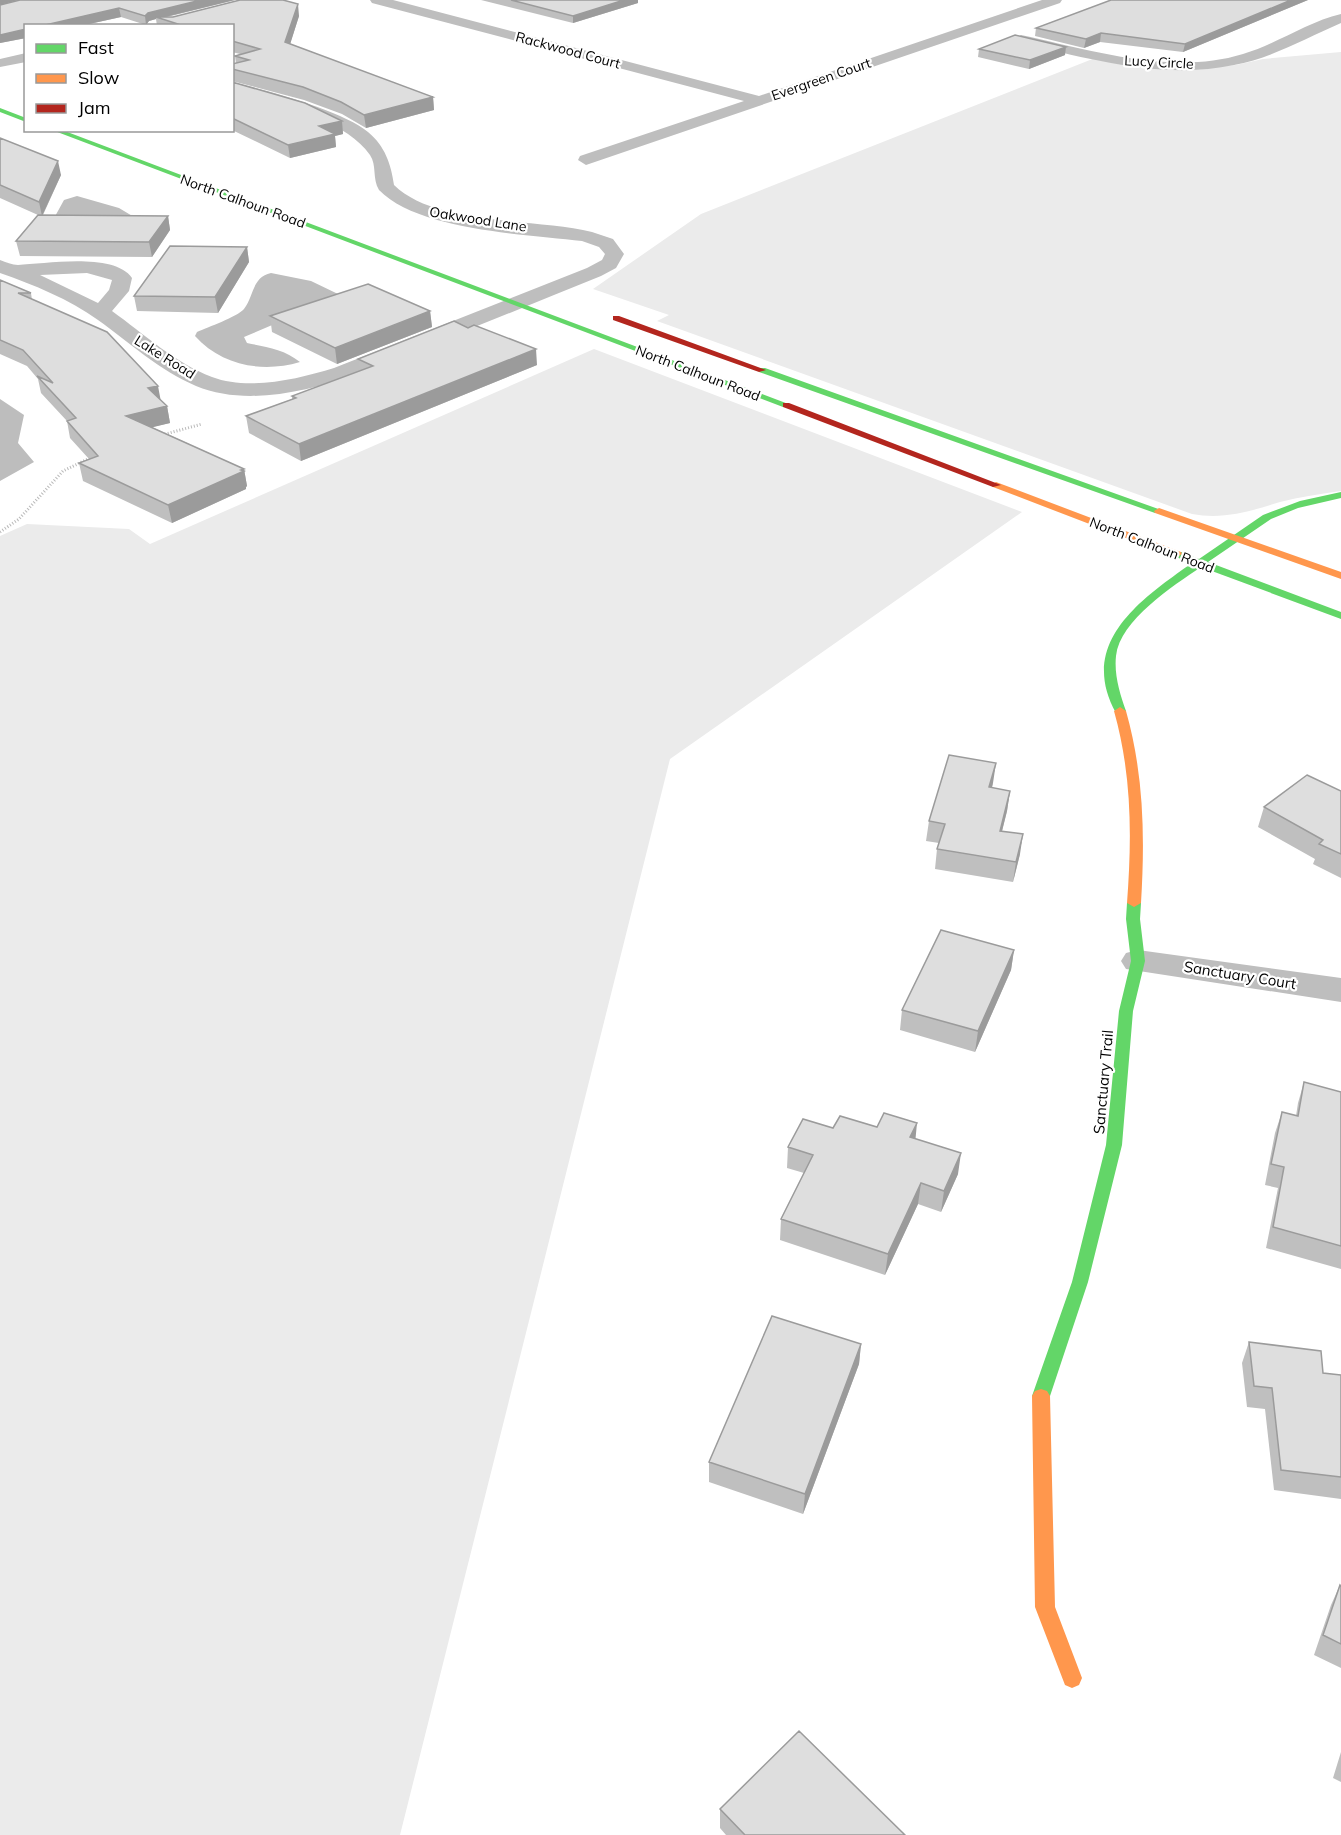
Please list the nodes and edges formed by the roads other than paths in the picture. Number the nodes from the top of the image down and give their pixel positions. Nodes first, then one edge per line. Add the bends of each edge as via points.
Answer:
1 (378, 0) edge
2 (1056, 0) edge
3 (1341, 18) edge
4 (973, 28) junction
5 (24, 57) edge
6 (0, 63) edge
7 (234, 87) edge
8 (758, 100) junction
9 (0, 110) edge
10 (24, 119) edge
11 (60, 132) edge
12 (586, 160) dead end
13 (254, 191) dead end
14 (234, 198) junction
15 (6, 268) edge
16 (522, 284) dead end
17 (545, 292) junction
18 (566, 300) dead end
19 (514, 303) junction
20 (101, 312) junction
21 (599, 312) dead end
22 (1341, 495) edge
23 (1237, 538) junction
24 (1199, 563) junction
25 (1341, 576) edge
26 (1341, 616) edge
27 (1138, 961) junction
28 (1341, 990) edge
29 (1072, 1678) dead end

1 - 8 street, Rackwood Court
2 - 4 street, Evergreen Court
3 - 4 street, Lucy Circle via 1248,57 1185,65 1114,59
4 - 8 street, Evergreen Court
5 - 6 street
7 - 17 street, Oakwood Lane via 321,114 362,135 379,155 385,186 414,207 458,219 585,236 612,248 615,254 609,264
8 - 12 street, Evergreen Court
9 - 10 main road
11 - 14 main road, North Calhoun Road
13 - 14 main road
14 - 19 main road, North Calhoun Road
15 - 20 street, Lake Road
15 - 20 street via 78,268 115,273 122,278 122,285
16 - 17 main road
17 - 18 main road
17 - 19 street, Lake Road
19 - 20 street, Lake Road via 342,373 310,383 245,388 192,376
19 - 24 main road, North Calhoun Road
21 - 23 main road, North Calhoun Road
22 - 23 main road, Sanctuary Trail via 1282,509
23 - 24 main road, Sanctuary Trail
23 - 25 main road, North Calhoun Road
24 - 26 main road, North Calhoun Road
24 - 27 main road, Sanctuary Trail via 1130,618 1111,651 1115,695 1126,729 1138,795 1140,838 1133,919
27 - 28 street, Sanctuary Court
27 - 29 main road, Sanctuary Trail via 1126,1011 1114,1145 1080,1282 1041,1397 1045,1607

